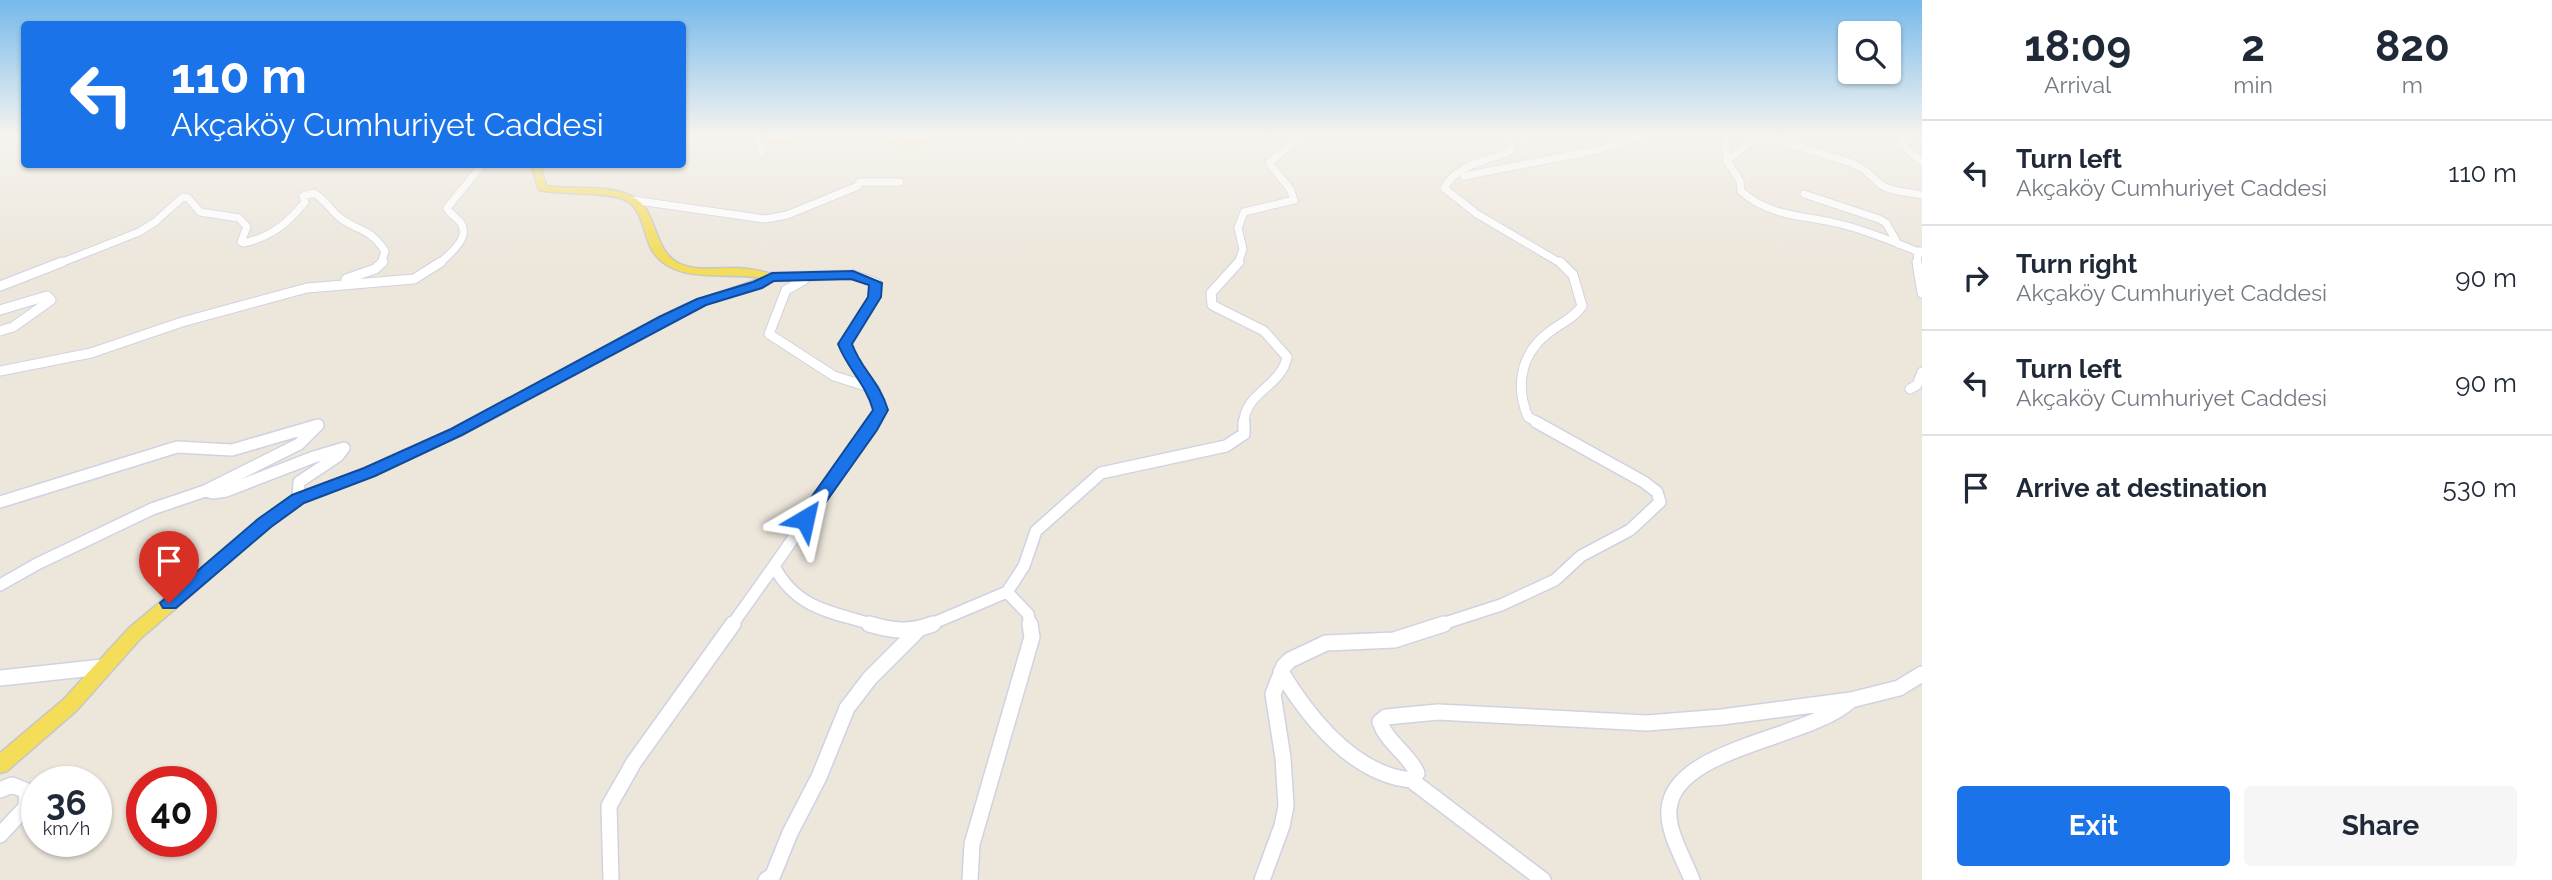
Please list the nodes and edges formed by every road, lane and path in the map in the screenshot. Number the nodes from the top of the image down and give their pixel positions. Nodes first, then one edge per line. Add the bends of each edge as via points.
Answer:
1 (471, 177) edge
2 (539, 177) edge
3 (1277, 177) edge
4 (1454, 177) edge
5 (1458, 177) edge
6 (1737, 177) edge
7 (1874, 177) edge
8 (1451, 179) junction
9 (900, 183) dead end
10 (1804, 194) dead end
11 (1922, 195) edge
12 (632, 200) junction
13 (1898, 244) junction
14 (1921, 252) edge
15 (823, 275) junction
16 (772, 277) junction
17 (334, 284) junction
18 (0, 286) edge
19 (1922, 293) edge
20 (0, 310) edge
21 (0, 331) edge
22 (0, 371) edge
23 (1922, 372) edge
24 (875, 389) junction
25 (1910, 389) dead end
26 (205, 491) junction
27 (298, 499) junction
28 (0, 502) edge
29 (774, 566) junction
30 (0, 585) edge
31 (1007, 592) junction
32 (918, 630) junction
33 (103, 667) junction
34 (1281, 672) junction
35 (1922, 674) edge
36 (0, 678) edge
37 (1852, 700) junction
38 (0, 765) edge
39 (1411, 780) junction
40 (0, 790) edge
41 (0, 835) edge
42 (611, 880) edge
43 (766, 880) edge
44 (970, 880) edge
45 (1262, 880) edge
46 (1543, 880) edge
47 (1692, 880) edge

1 - 17 street via 447,208 462,223 464,232 458,246 440,263 414,279
2 - 12 main road via 542,188 556,192
3 - 31 street via 1291,187 1294,200 1244,212 1238,228 1244,244 1241,259 1211,293 1212,305 1262,329 1287,357 1283,372 1248,409 1244,434 1226,446 1101,473 1036,531 1024,566
4 - 8 street
5 - 8 street
6 - 13 street via 1744,195 1766,207
7 - 11 street via 1888,188
8 - 34 street via 1444,186 1451,196 1552,255 1571,272 1576,284 1581,309 1546,334 1528,355 1520,377 1519,400 1528,417 1644,482 1657,492 1660,502 1630,530 1580,556 1555,580 1501,605 1403,638 1318,645 1290,660
9 - 12 street via 859,182 787,215 765,219
10 - 13 street via 1879,219
12 - 16 main road via 662,257 679,267
13 - 14 street
14 - 19 street via 1916,256
15 - 16 street
15 - 24 street via 853,275 876,283 874,297 845,344 851,361
15 - 24 street via 786,289 769,334 834,376
16 - 27 main road via 702,302 457,432
17 - 18 street via 375,269 386,253 374,236 338,216 314,193 303,195 305,202 292,220 264,239 244,243 247,227 239,218 200,212 183,197 139,232
17 - 22 street via 182,322 91,354
20 - 21 street via 47,296 51,300
23 - 25 street
24 - 29 street via 881,410
26 - 27 street via 227,491 344,448 299,482
26 - 28 street via 288,449 314,433 318,425 233,450 177,447
26 - 30 street via 139,515 22,570
27 - 33 main road via 135,633
29 - 32 street via 783,584 804,603 893,631
29 - 42 street via 634,762 609,806
31 - 32 street
31 - 44 street via 1028,614 1032,637 972,844
32 - 43 street via 847,708 820,777 773,875
33 - 36 street
33 - 38 main road via 70,705
34 - 39 street via 1300,704 1349,751 1388,778
34 - 45 street via 1273,694 1286,806
35 - 37 street via 1899,688
37 - 39 street via 1647,723 1438,712 1386,717 1380,722 1382,730 1414,764 1417,773
37 - 47 street via 1816,723 1704,763 1671,794 1669,809
39 - 46 street
40 - 41 street via 12,785 27,790 26,807

